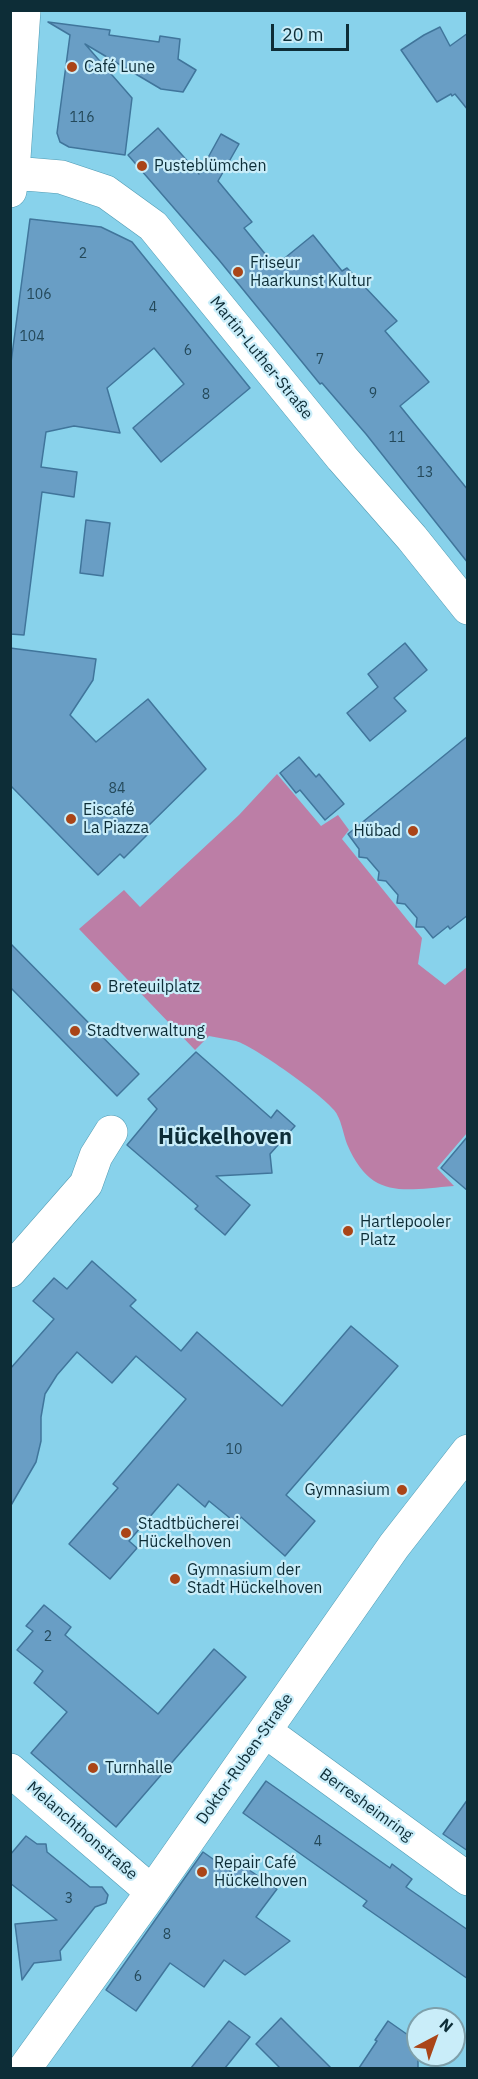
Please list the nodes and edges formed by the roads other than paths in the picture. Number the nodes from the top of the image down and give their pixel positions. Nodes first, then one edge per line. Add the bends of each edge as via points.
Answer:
1 (24, 10) edge
2 (12, 182) edge
3 (468, 608) edge
4 (111, 1132) dead end
5 (10, 1271) edge
6 (468, 1451) edge
7 (265, 1731) junction
8 (10, 1770) edge
9 (468, 1879) edge
10 (152, 1893) junction
11 (25, 2068) edge

1 - 2 street
2 - 3 street, Martin-Luther-Straße via 61,177 106,192 153,226
4 - 5 street via 96,1156 86,1184
6 - 7 street, Doktor-Ruben-Straße via 394,1546
7 - 9 street, Berresheimring
7 - 10 street, Doktor-Ruben-Straße
8 - 10 street, Melanchthonstraße
10 - 11 street, Doktor-Ruben-Straße

